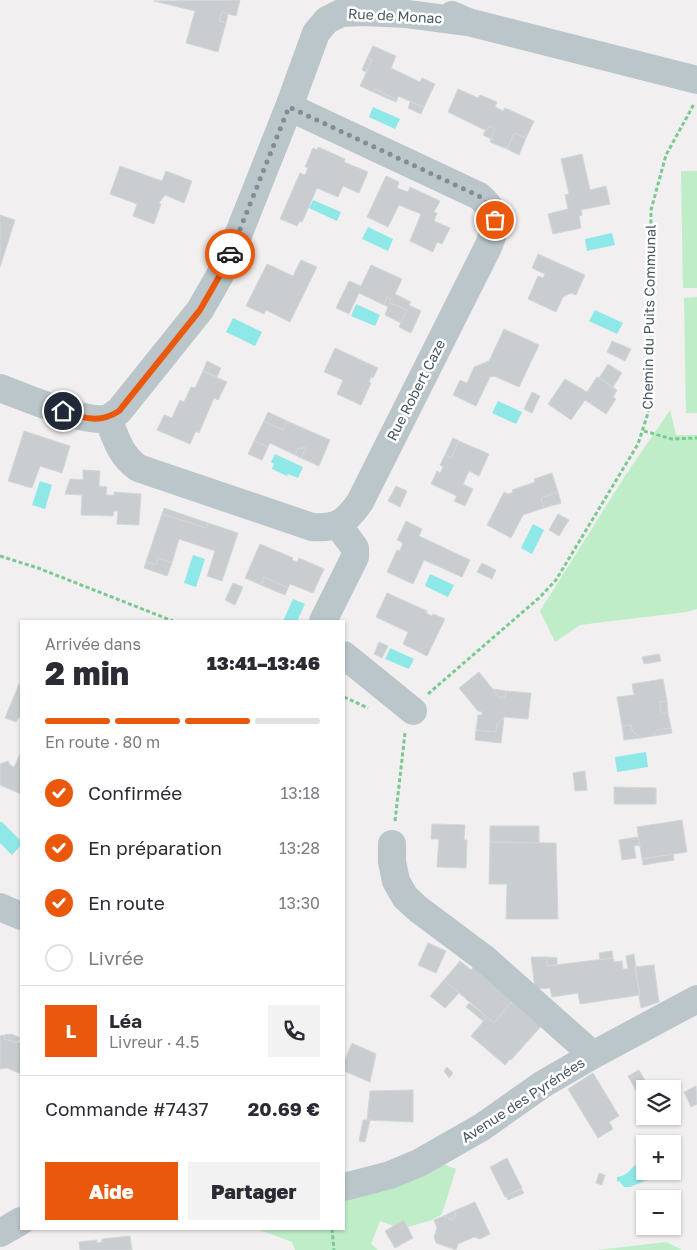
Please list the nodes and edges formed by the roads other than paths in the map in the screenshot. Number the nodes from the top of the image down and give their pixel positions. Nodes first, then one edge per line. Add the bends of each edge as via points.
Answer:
1 (418, 0) edge
2 (468, 22) junction
3 (697, 80) edge
4 (289, 107) junction
5 (0, 388) edge
6 (108, 418) junction
7 (338, 525) junction
8 (324, 620) edge
9 (345, 656) edge
10 (414, 711) road end
11 (392, 844) road end
12 (0, 907) edge
13 (20, 916) edge
14 (697, 999) edge
15 (593, 1055) junction
16 (345, 1187) edge
17 (20, 1222) edge
18 (0, 1233) edge

1 - 2 street
2 - 3 street
2 - 4 street, Rue de Monac via 407,14 340,13 327,20 316,33
4 - 6 street, Rue de Monac via 237,238 200,310 128,402
4 - 7 street, Rue Robert Caze via 479,196 490,206 495,220 488,247 360,502
5 - 6 street via 79,416
6 - 7 street via 120,449 138,468 312,526
7 - 8 street via 355,548 355,557
9 - 10 street
11 - 15 street via 396,881 405,897 485,959
12 - 13 street
14 - 15 street, Avenue des Pyrénées
15 - 16 street, Avenue des Pyrénées via 420,1163
17 - 18 street

